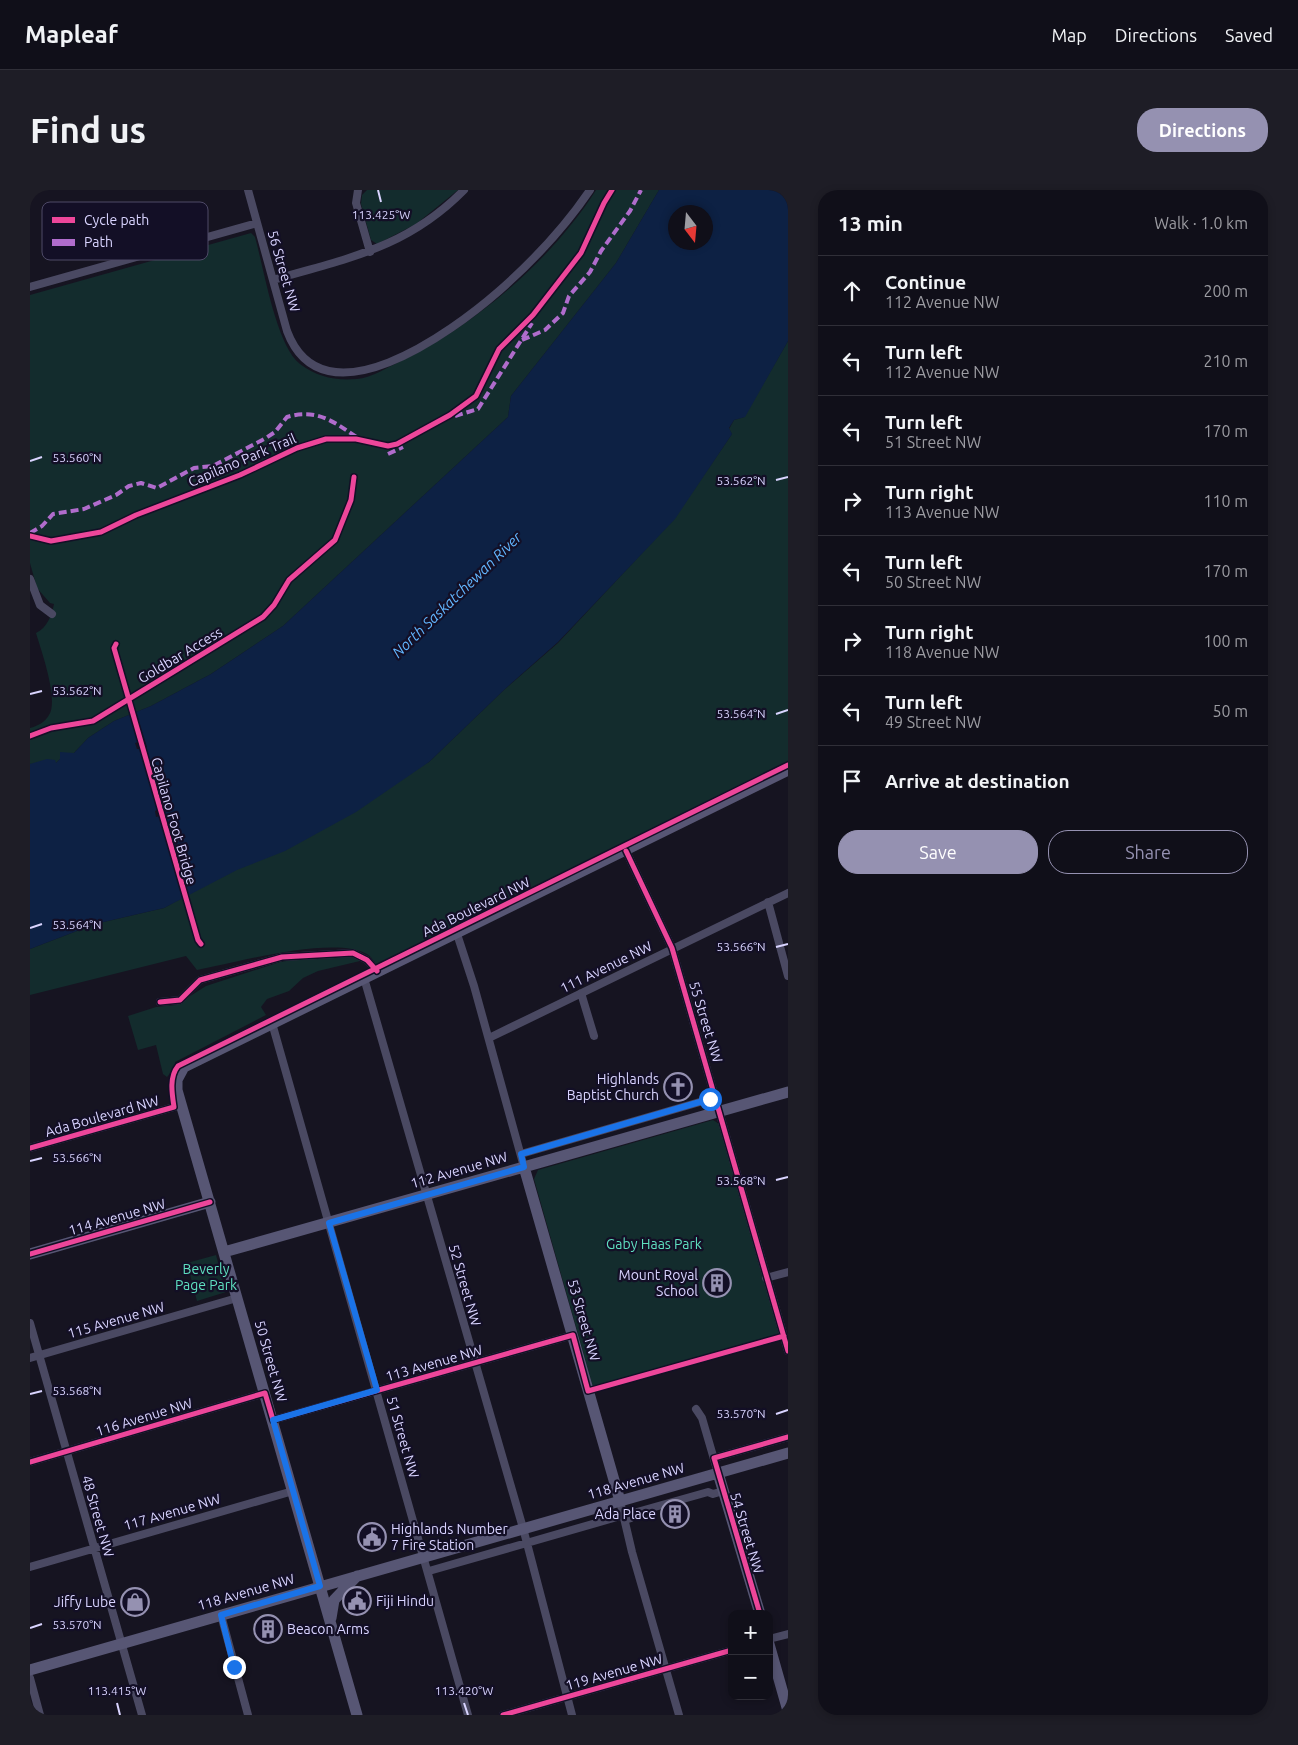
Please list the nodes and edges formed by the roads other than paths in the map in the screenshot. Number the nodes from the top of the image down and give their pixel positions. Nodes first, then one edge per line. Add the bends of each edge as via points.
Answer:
1 (248, 190) edge
2 (358, 190) edge
3 (464, 190) edge
4 (590, 190) edge
5 (257, 223) junction
6 (208, 237) edge
7 (370, 252) junction
8 (126, 260) edge
9 (273, 280) junction
10 (30, 287) edge
11 (30, 579) edge
12 (52, 614) dead end
13 (788, 770) edge
14 (626, 851) junction
15 (788, 892) edge
16 (768, 902) junction
17 (457, 934) junction
18 (672, 948) junction
19 (377, 971) junction
20 (788, 976) edge
21 (364, 978) junction
22 (581, 992) junction
23 (160, 1002) dead end
24 (272, 1022) junction
25 (594, 1036) dead end
26 (488, 1038) junction
27 (179, 1072) joint
28 (788, 1092) edge
29 (717, 1098) junction
30 (181, 1105) junction
31 (721, 1111) junction
32 (30, 1148) edge
33 (521, 1154) junction
34 (524, 1167) junction
35 (426, 1195) junction
36 (210, 1202) junction
37 (329, 1223) junction
38 (224, 1252) junction
39 (30, 1254) edge
40 (788, 1272) edge
41 (766, 1278) junction
42 (237, 1298) junction
43 (30, 1323) edge
44 (573, 1335) junction
45 (788, 1351) edge
46 (39, 1355) junction
47 (30, 1358) edge
48 (475, 1363) junction
49 (377, 1390) junction
50 (264, 1392) junction
51 (696, 1409) dead end
52 (273, 1420) junction
53 (788, 1437) edge
54 (67, 1451) junction
55 (788, 1453) edge
56 (714, 1458) junction
57 (30, 1462) edge
58 (718, 1473) junction
59 (293, 1491) junction
60 (723, 1492) junction
61 (620, 1501) junction
62 (624, 1518) junction
63 (523, 1528) junction
64 (526, 1543) junction
65 (94, 1547) junction
66 (425, 1556) junction
67 (30, 1567) edge
68 (429, 1571) junction
69 (358, 1575) junction
70 (320, 1586) junction
71 (759, 1610) edge
72 (221, 1615) junction
73 (331, 1625) junction
74 (788, 1634) edge
75 (773, 1638) edge
76 (122, 1644) junction
77 (728, 1651) edge
78 (772, 1655) edge
79 (665, 1669) junction
80 (30, 1670) edge
81 (30, 1678) edge
82 (567, 1697) junction
83 (788, 1711) edge
84 (40, 1715) edge
85 (142, 1715) edge
86 (248, 1715) edge
87 (357, 1715) edge
88 (468, 1715) edge
89 (503, 1715) edge
90 (572, 1715) edge
91 (678, 1715) edge

1 - 5 street, 56 Street NW
2 - 7 street via 356,203
3 - 7 street via 428,222
4 - 9 street, 56 Street NW via 553,237 511,280 474,311 393,360 356,373 324,371 301,357 287,331
5 - 6 street
5 - 9 street, 56 Street NW
7 - 9 street
8 - 10 street
11 - 12 street via 40,605
13 - 14 main road, Ada Boulevard NW
14 - 17 main road, Ada Boulevard NW
14 - 18 street, 55 Street NW
15 - 16 street, 111 Avenue NW
16 - 18 street, 111 Avenue NW
16 - 20 street
17 - 19 main road, Ada Boulevard NW
17 - 26 street, 53 Street NW
18 - 22 street, 111 Avenue NW
18 - 29 street, 55 Street NW
19 - 21 main road, Ada Boulevard NW
19 - 23 street via 367,960 353,953 282,957 200,980 180,1000
21 - 24 main road, Ada Boulevard NW
21 - 35 street, 52 Street NW
22 - 25 street
22 - 26 street, 111 Avenue NW
24 - 27 main road, Ada Boulevard NW
24 - 37 street, 51 Street NW
26 - 33 street, 53 Street NW
27 - 30 main road, 50 Street NW via 177,1090
28 - 31 main road, 112 Avenue NW
29 - 31 street, 55 Street NW
29 - 33 street, 112 Avenue NW
30 - 32 street, Ada Boulevard NW
30 - 36 main road, 50 Street NW
31 - 34 main road, 112 Avenue NW
31 - 41 street, 55 Street NW
33 - 34 street, 53 Street NW
34 - 35 main road, 112 Avenue NW
34 - 44 main road, 53 Street NW
35 - 37 main road, 112 Avenue NW
35 - 48 street, 52 Street NW
36 - 38 main road, 50 Street NW
36 - 39 main road, 114 Avenue NW
37 - 38 main road, 112 Avenue NW
37 - 49 street, 51 Street NW
38 - 42 main road, 50 Street NW
40 - 41 street
41 - 45 street, 55 Street NW
42 - 46 street, 115 Avenue NW
42 - 50 main road, 50 Street NW
43 - 46 street, 48 Street NW
44 - 48 street, 113 Avenue NW
44 - 61 main road, 53 Street NW
46 - 47 street, 115 Avenue NW
46 - 54 street, 48 Street NW
48 - 49 street, 113 Avenue NW
48 - 63 street, 52 Street NW
49 - 52 street, 113 Avenue NW
49 - 66 street, 51 Street NW
50 - 52 main road, 50 Street NW
50 - 54 street, 116 Avenue NW
51 - 56 street, 54 Street NW via 702,1418
52 - 59 main road, 50 Street NW
53 - 56 street
54 - 57 street, 116 Avenue NW
54 - 65 street, 48 Street NW
55 - 58 main road, 118 Avenue NW
56 - 58 street, 54 Street NW
58 - 60 main road, 54 Street NW
58 - 61 main road, 118 Avenue NW
59 - 65 street, 117 Avenue NW
59 - 70 main road, 50 Street NW
60 - 62 street via 708,1492
60 - 71 main road, 54 Street NW
61 - 62 street, 53 Street NW
61 - 63 main road, 118 Avenue NW
62 - 64 street
62 - 79 street, 53 Street NW
63 - 64 street, 52 Street NW
63 - 66 main road, 118 Avenue NW
64 - 68 street
64 - 82 street, 52 Street NW
65 - 67 street, 117 Avenue NW
65 - 76 street, 48 Street NW
66 - 68 street, 51 Street NW
66 - 69 main road, 118 Avenue NW
68 - 88 street, 51 Street NW
69 - 70 main road, 118 Avenue NW
69 - 73 main road via 334,1600
70 - 72 main road, 118 Avenue NW
70 - 73 main road, 50 Street NW
72 - 76 main road, 118 Avenue NW
72 - 86 street
73 - 87 main road, 50 Street NW
74 - 75 street
76 - 80 main road, 118 Avenue NW
76 - 85 street, 48 Street NW
77 - 79 street, 119 Avenue NW
78 - 83 main road
79 - 82 street, 119 Avenue NW
79 - 91 street, 53 Street NW
81 - 84 street
82 - 89 street, 119 Avenue NW
82 - 90 street, 52 Street NW

